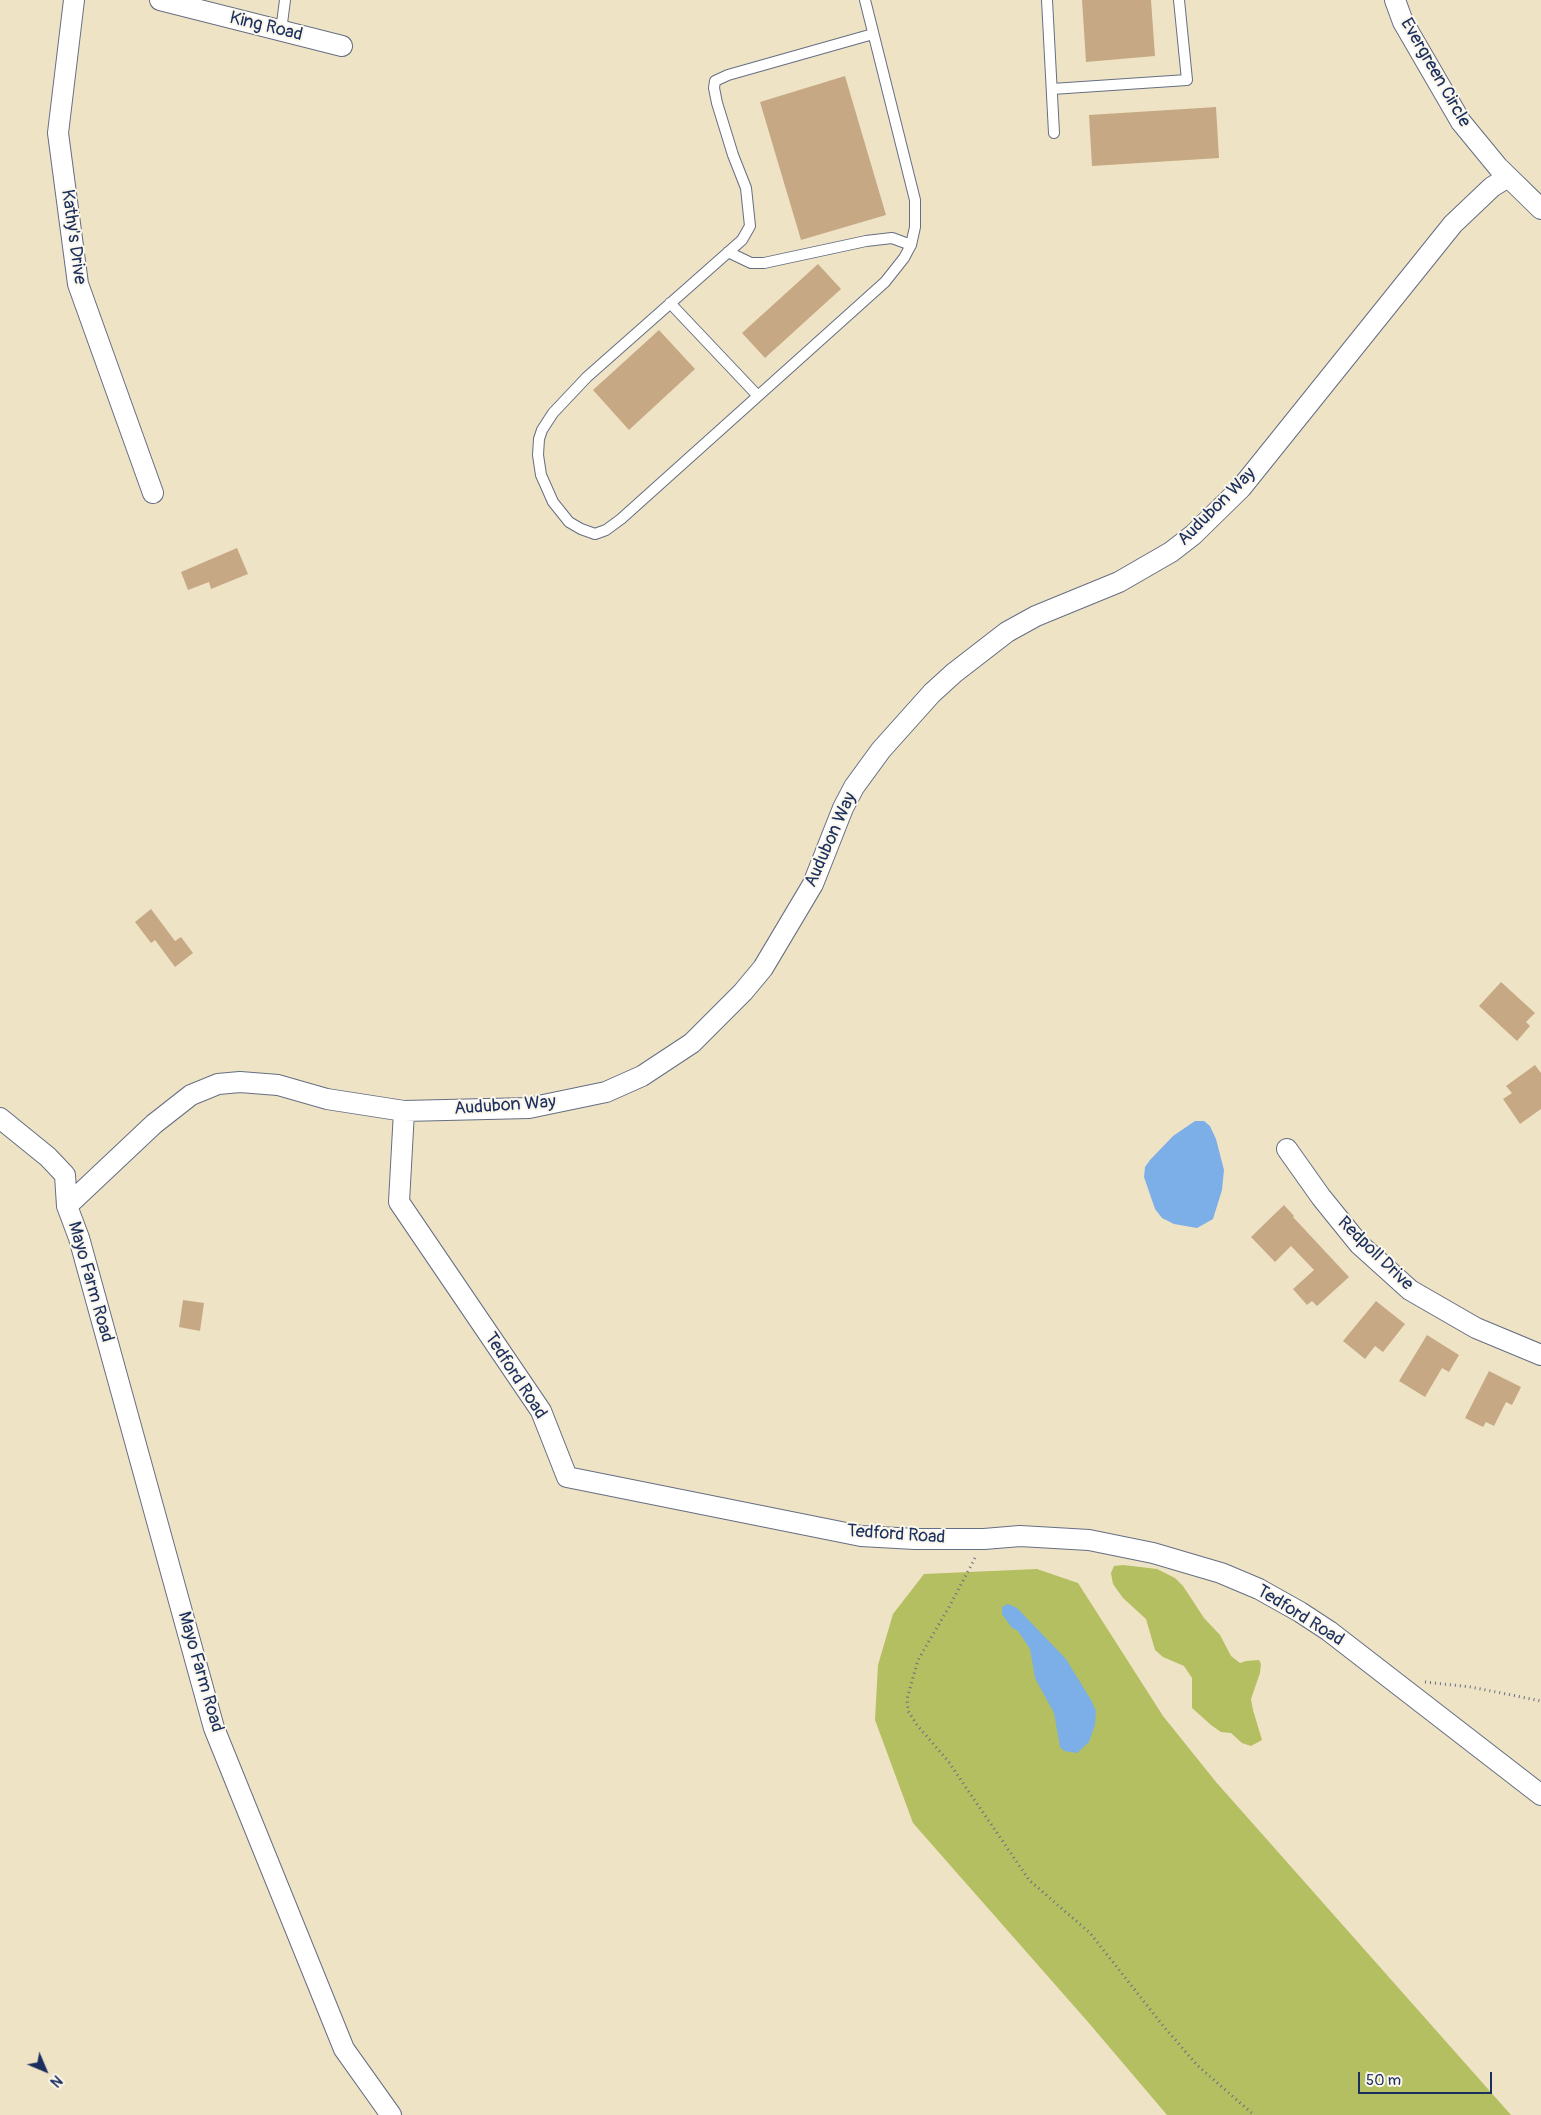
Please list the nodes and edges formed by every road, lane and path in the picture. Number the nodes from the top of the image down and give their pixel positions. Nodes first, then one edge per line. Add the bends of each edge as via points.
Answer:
1 (74, 0) edge
2 (160, 0) edge
3 (285, 0) edge
4 (865, 0) edge
5 (1047, 0) edge
6 (1180, 0) edge
7 (1395, 0) edge
8 (281, 30) junction
9 (873, 34) junction
10 (342, 46) dead end
11 (1052, 89) junction
12 (1054, 132) dead end
13 (1508, 177) junction
14 (1541, 209) edge
15 (911, 245) junction
16 (728, 252) junction
17 (670, 303) junction
18 (758, 396) junction
19 (153, 493) dead end
20 (404, 1111) junction
21 (0, 1118) edge
22 (1287, 1149) dead end
23 (67, 1206) junction
24 (1541, 1355) edge
25 (984, 1539) junction
26 (1397, 1682) junction
27 (1541, 1700) edge
28 (1541, 1795) edge
29 (391, 2115) edge
30 (1254, 2115) edge

1 - 19 street, Kathy's Drive via 58,133 78,284
2 - 8 street, King Road
3 - 8 lane
4 - 9 lane
5 - 11 lane
6 - 11 lane via 1187,80
7 - 13 street, Evergreen Circle via 1403,22 1460,122
8 - 10 street, King Road
9 - 15 lane via 915,200 916,227
9 - 16 lane via 715,81 716,103 746,188 750,218 750,226 742,240
11 - 12 lane
13 - 14 street, Evergreen Circle
13 - 20 street, Audubon Way via 1492,187 1453,224 1241,488 1193,536 1119,582 1036,616 1007,632 932,693 881,750 854,787 813,884 762,968 692,1043 642,1076 606,1092 529,1108
15 - 16 lane via 892,238 866,241 764,263 751,263
15 - 18 lane via 885,282
16 - 17 lane
17 - 18 lane
17 - 18 lane via 587,377 553,413 542,430 538,455 541,475 553,502 569,522 595,534 606,530
20 - 23 street, Audubon Way via 327,1099 278,1085 218,1084 191,1095 148,1130
20 - 25 street, Tedford Road via 398,1202 541,1411 567,1477 861,1536
21 - 23 street via 66,1176
22 - 24 street, Redpoll Drive via 1359,1244 1410,1290 1476,1328
23 - 29 street, Mayo Farm Road via 79,1238 214,1728 344,2049
25 - 26 street, Tedford Road via 1020,1536 1089,1540 1153,1553 1221,1573 1259,1588 1300,1612
25 - 30 path via 918,1660 908,1711 948,1761 1029,1880 1090,1933 1198,2066
26 - 27 path via 1422,1681
26 - 28 street, Tedford Road

